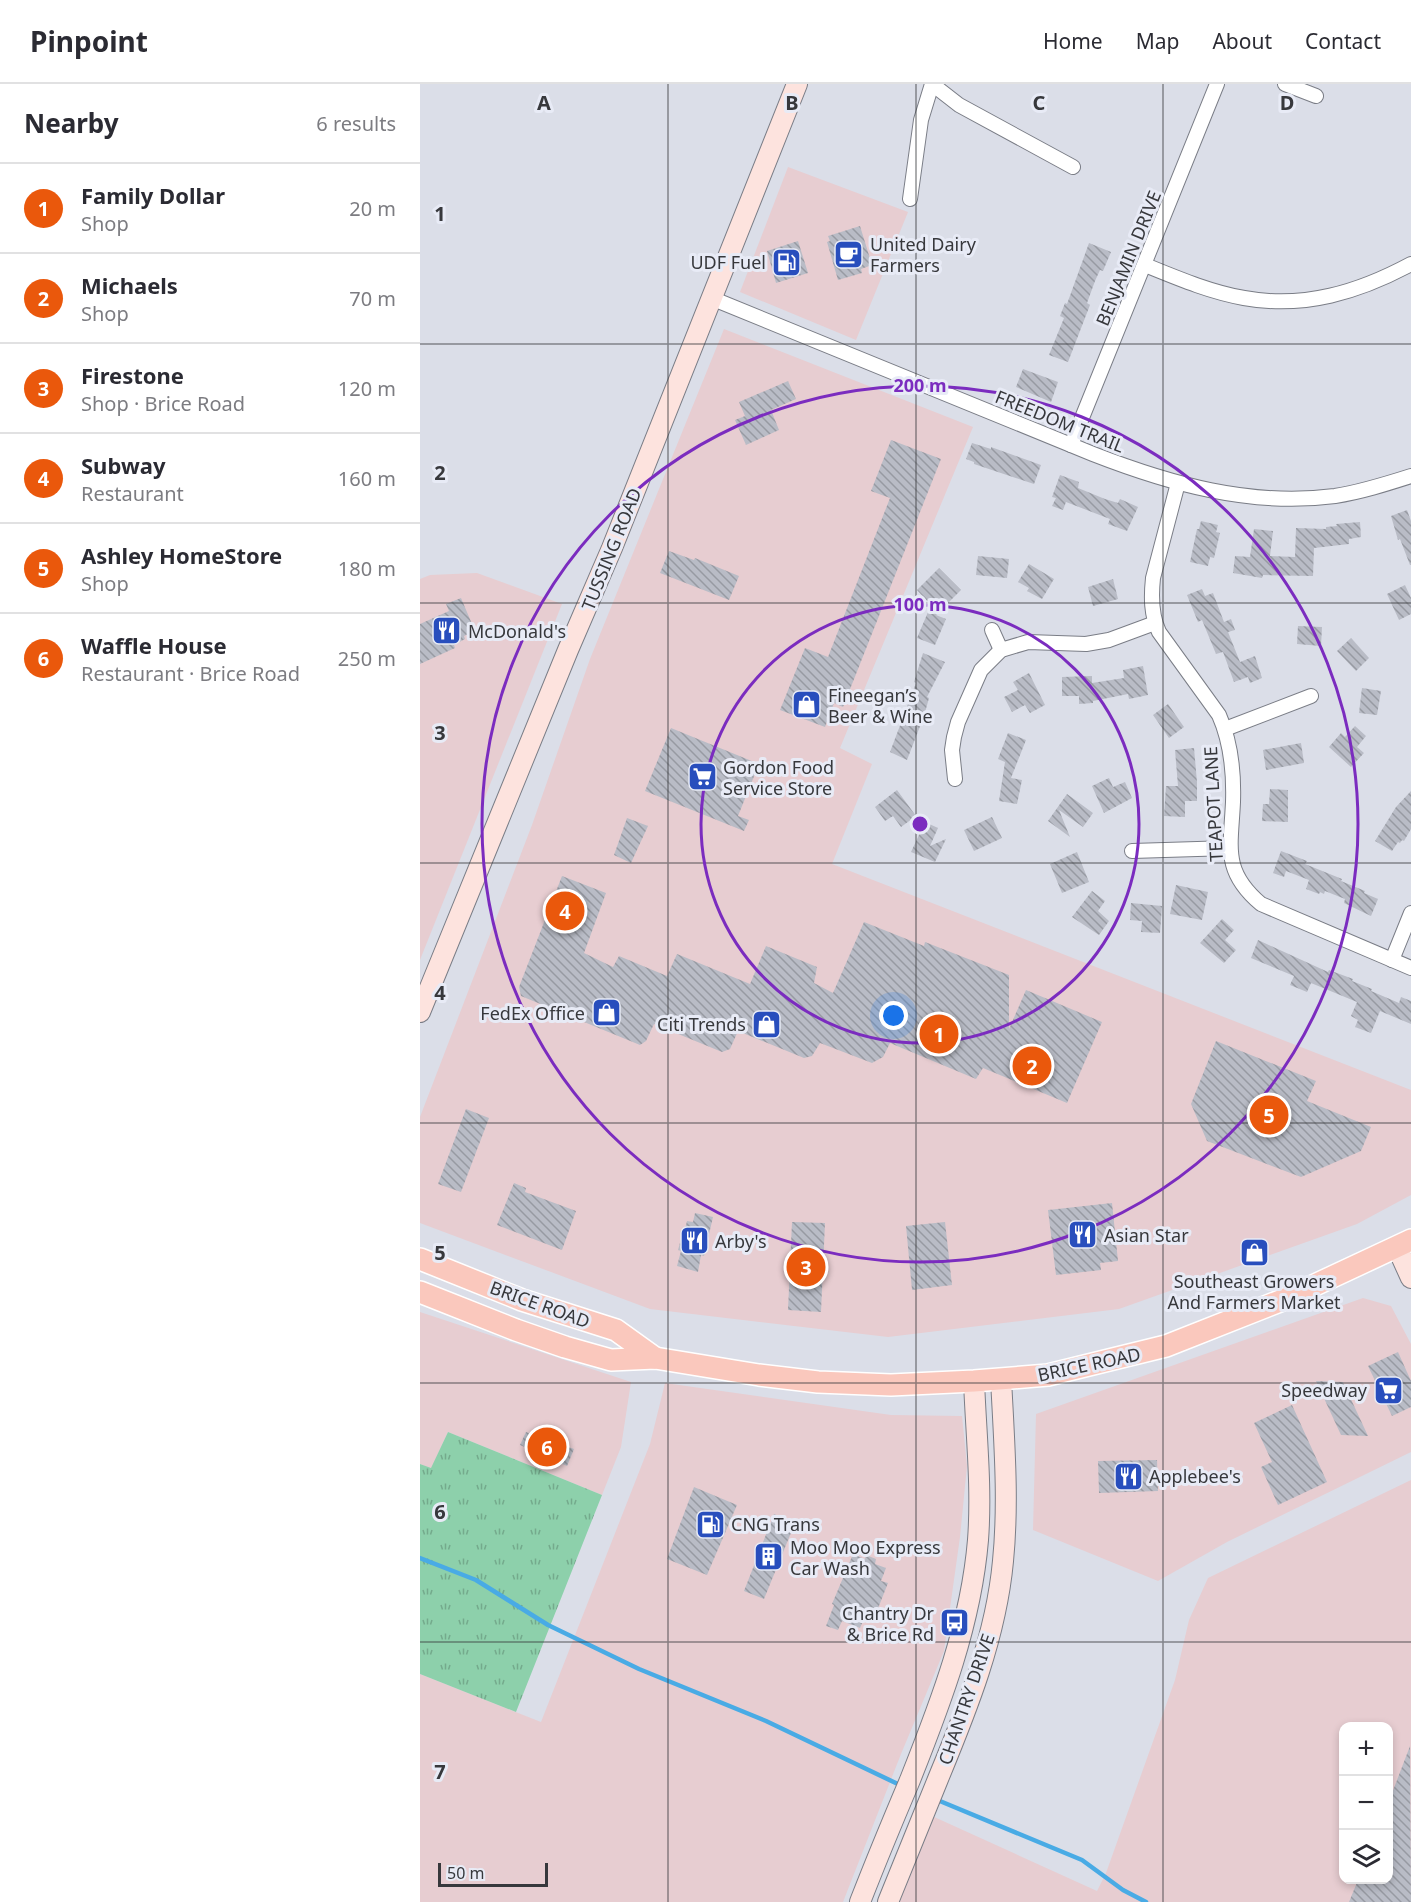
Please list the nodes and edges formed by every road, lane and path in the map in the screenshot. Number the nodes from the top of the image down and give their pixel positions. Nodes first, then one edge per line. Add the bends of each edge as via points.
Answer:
1 (797, 84) edge
2 (932, 84) edge
3 (1217, 84) edge
4 (1285, 84) edge
5 (1316, 96) dead end
6 (1073, 167) dead end
7 (910, 199) dead end
8 (1411, 264) edge
9 (1145, 265) junction
10 (711, 298) junction
11 (1071, 445) junction
12 (1411, 476) edge
13 (1178, 483) junction
14 (1155, 623) junction
15 (992, 630) dead end
16 (1002, 650) junction
17 (1311, 696) dead end
18 (1225, 729) junction
19 (955, 779) dead end
20 (1230, 848) junction
21 (1132, 851) dead end
22 (1411, 913) edge
23 (1392, 960) junction
24 (1411, 968) edge
25 (420, 1012) edge
26 (1404, 1243) edge
27 (420, 1259) edge
28 (1411, 1278) edge
29 (420, 1292) edge
30 (655, 1358) junction
31 (1001, 1379) junction
32 (974, 1381) junction
33 (860, 1902) edge
34 (888, 1902) edge

1 - 10 street, TUSSING ROAD
2 - 6 street via 959,105
2 - 7 street via 921,120
3 - 9 street, BENJAMIN DRIVE
4 - 5 street
8 - 9 street via 1333,296 1270,302 1221,293
9 - 11 street, BENJAMIN DRIVE
10 - 11 street, FREEDOM TRAIL
10 - 25 street, TUSSING ROAD
11 - 13 street, FREEDOM TRAIL
12 - 13 street, FREEDOM TRAIL via 1335,496 1286,499 1235,496
13 - 14 street, TEAPOT LANE via 1153,578
14 - 16 street via 1109,640 1086,644 1028,642
14 - 18 street, TEAPOT LANE
15 - 16 street
16 - 19 street via 981,670 958,722 952,750
17 - 18 street
18 - 20 street, TEAPOT LANE via 1233,775
20 - 21 street
20 - 23 street, TEAPOT LANE via 1236,875 1261,904
22 - 23 street
23 - 24 street, TEAPOT LANE
26 - 28 street, BRICE ROAD
26 - 31 main road, BRICE ROAD via 1285,1299 1166,1346 1048,1375
27 - 30 main road, BRICE ROAD via 522,1300 616,1330
29 - 30 main road, BRICE ROAD via 516,1330 611,1360
30 - 32 main road, BRICE ROAD via 818,1382 891,1385
31 - 32 main road, BRICE ROAD
31 - 34 street, CHANTRY DRIVE via 1005,1538 992,1624 968,1706
32 - 33 street, CHANTRY DRIVE via 978,1540 961,1638 943,1696

